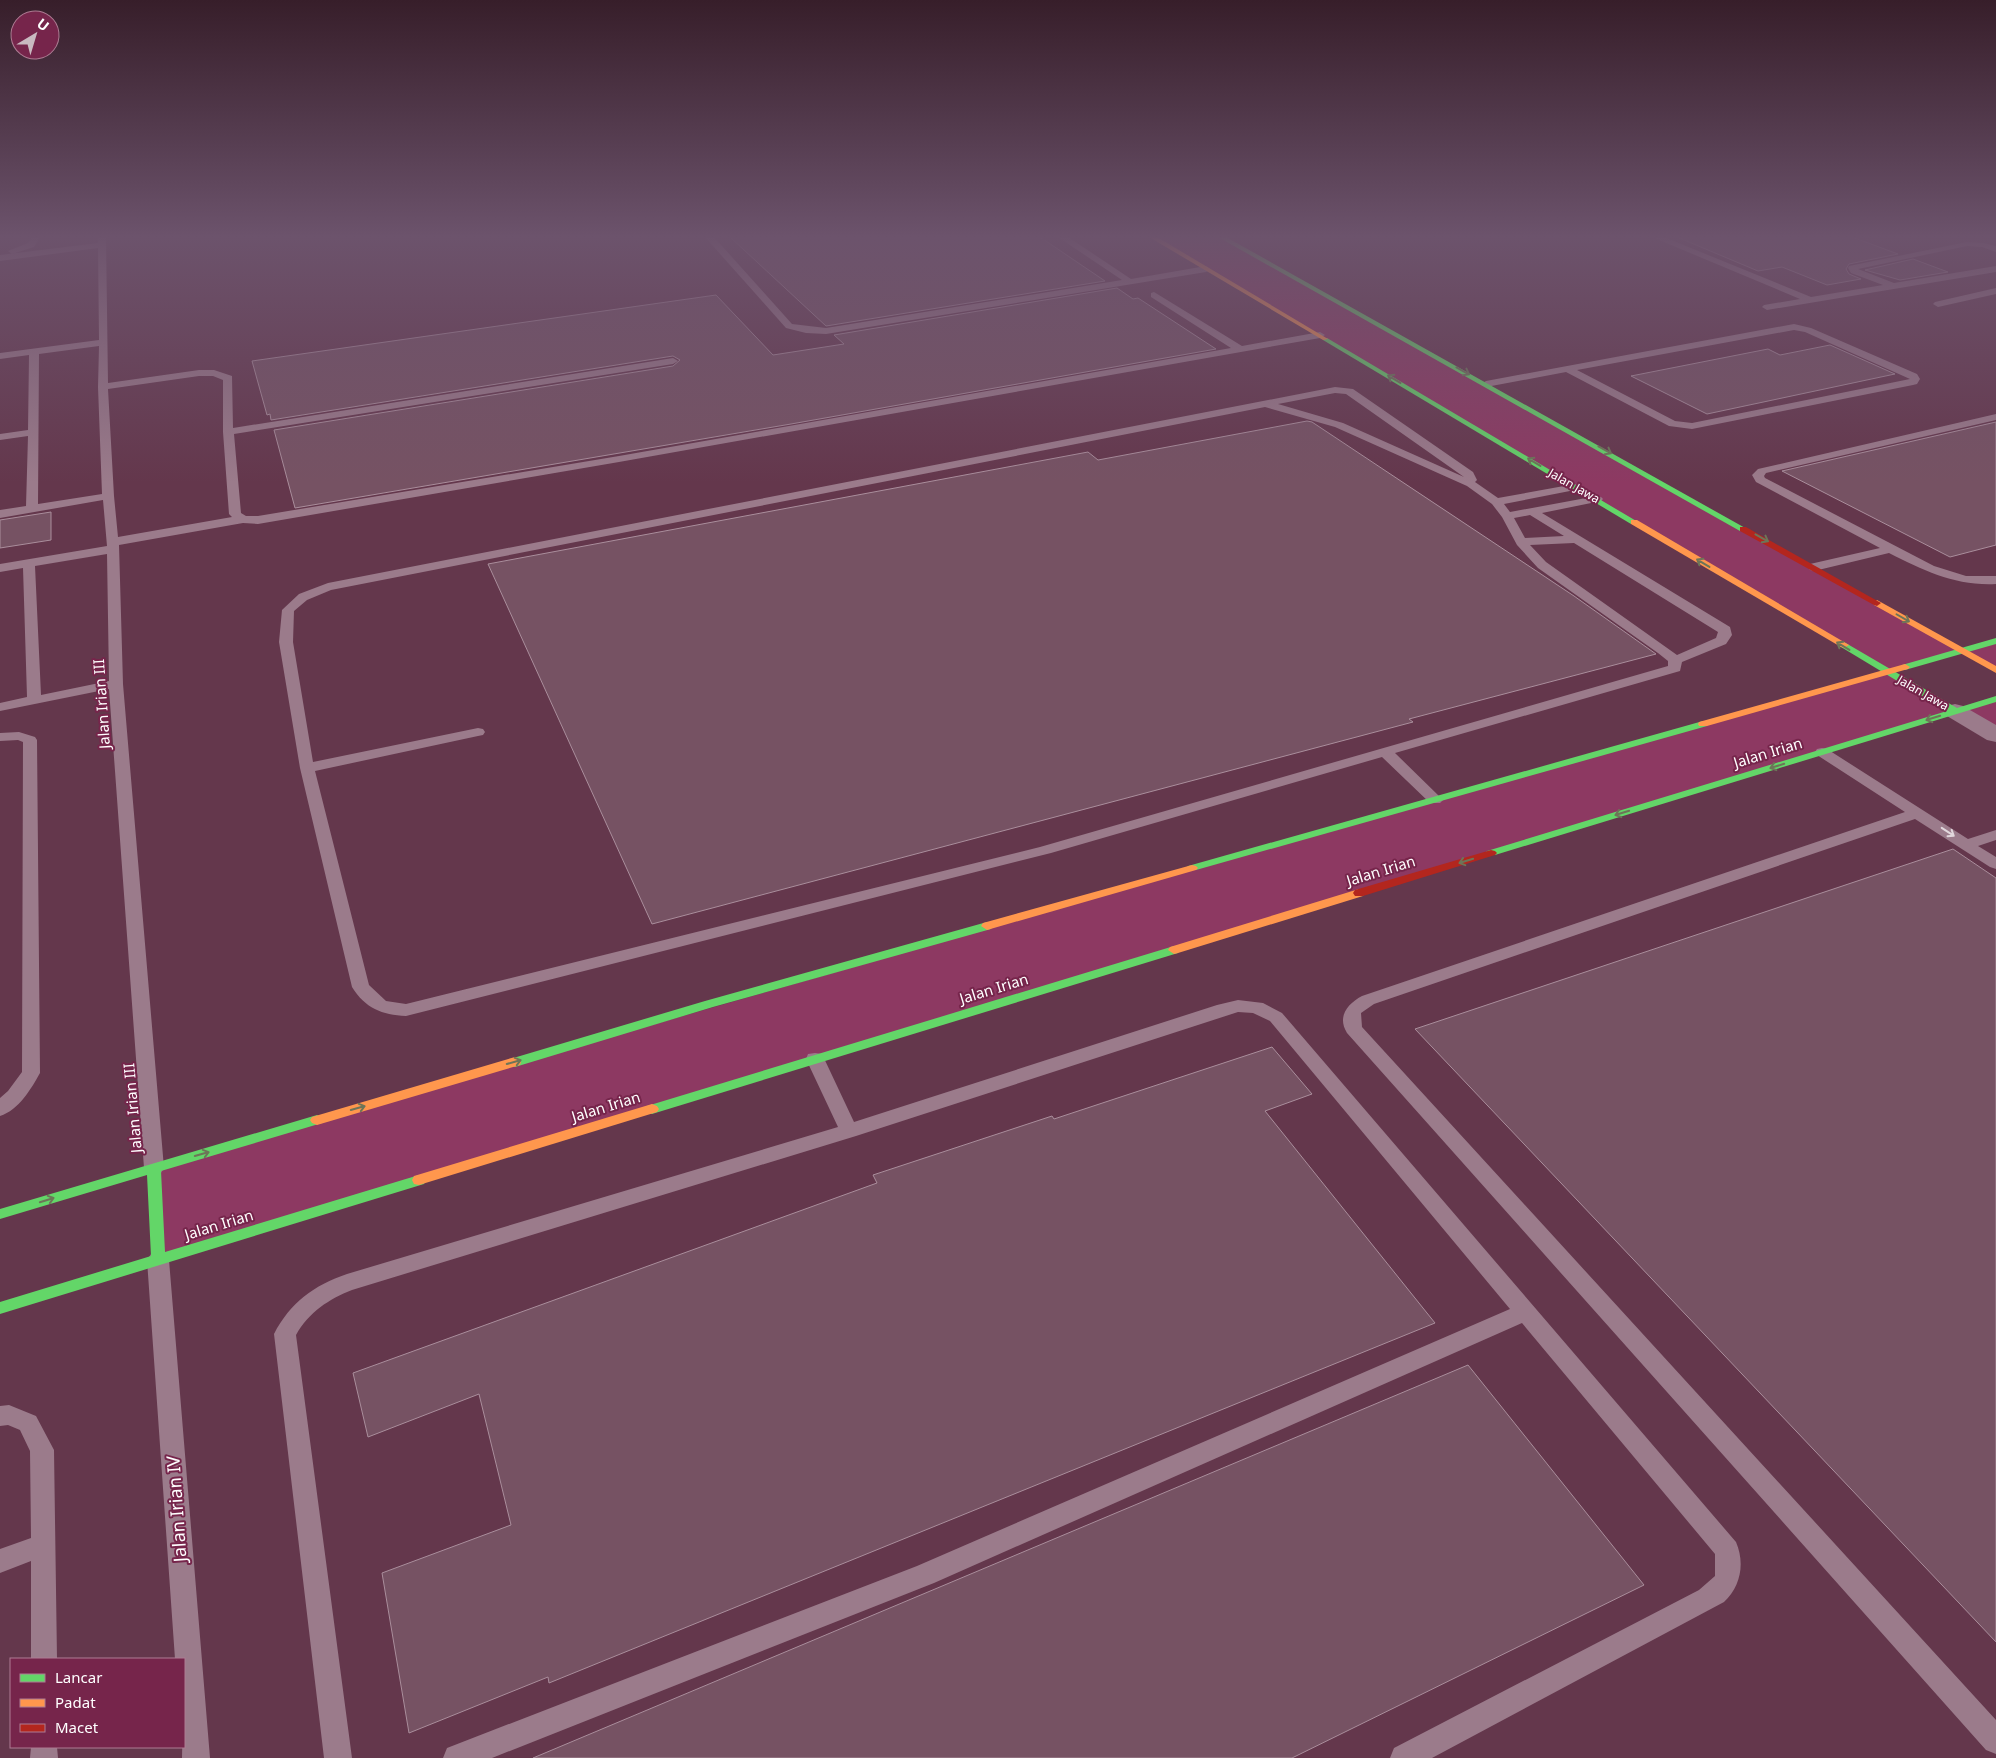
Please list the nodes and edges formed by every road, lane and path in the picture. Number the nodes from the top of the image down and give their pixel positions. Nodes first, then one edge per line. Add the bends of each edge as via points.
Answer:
1 (104, 319) edge
2 (783, 319) edge
3 (900, 319) edge
4 (1193, 319) edge
5 (1292, 319) edge
6 (1368, 319) edge
7 (1382, 327) junction
8 (1364, 329) dead end
9 (1338, 333) dead end
10 (1320, 335) junction
11 (104, 342) junction
12 (1240, 349) junction
13 (34, 352) junction
14 (0, 356) edge
15 (673, 361) dead end
16 (1567, 369) junction
17 (1486, 384) junction
18 (103, 387) junction
19 (1265, 404) junction
20 (1996, 417) edge
21 (33, 432) junction
22 (228, 432) junction
23 (0, 437) edge
24 (1471, 484) junction
25 (1575, 487) junction
26 (108, 496) junction
27 (1597, 500) junction
28 (1496, 502) junction
29 (32, 509) junction
30 (1533, 512) junction
31 (0, 514) edge
32 (1507, 516) junction
33 (243, 519) junction
34 (1576, 538) junction
35 (1521, 542) junction
36 (113, 545) junction
37 (1891, 549) junction
38 (30, 563) junction
39 (1814, 567) junction
40 (0, 568) edge
41 (1996, 580) edge
42 (1996, 641) edge
43 (1961, 650) junction
44 (1675, 660) junction
45 (1996, 670) edge
46 (1885, 671) junction
47 (116, 684) junction
48 (1996, 699) edge
49 (34, 700) junction
50 (0, 707) edge
51 (1955, 711) junction
52 (478, 732) dead end
53 (1996, 735) edge
54 (0, 737) edge
55 (1385, 752) junction
56 (1822, 752) junction
57 (307, 768) junction
58 (1435, 800) junction
59 (1917, 813) junction
60 (1996, 835) edge
61 (1967, 844) junction
62 (1996, 864) edge
63 (815, 1059) junction
64 (0, 1109) edge
65 (849, 1131) junction
66 (154, 1168) junction
67 (0, 1214) edge
68 (158, 1260) junction
69 (0, 1308) edge
70 (1526, 1312) junction
71 (0, 1416) edge
72 (43, 1545) junction
73 (0, 1561) edge
74 (44, 1658) edge
75 (1996, 1740) edge
76 (196, 1758) edge
77 (338, 1758) edge
78 (457, 1758) edge
79 (1404, 1758) edge

1 - 11 lane, Jalan Irian III
2 - 3 lane via 789,326 826,331
4 - 12 lane
5 - 10 street, Jalan Jawa
6 - 7 street
7 - 8 street
7 -> 17 street
9 - 10 street
10 - 12 lane
25 -> 10 street, Jalan Jawa
11 - 13 lane
11 - 18 lane, Jalan Irian III
12 - 33 lane via 600,462 258,520
13 - 14 lane
13 - 21 lane
15 - 22 lane
16 - 16 lane via 1794,327 1808,330 1915,379 1913,382 1692,426 1672,424
16 - 17 lane
17 -> 39 street
18 - 22 lane via 199,373 223,375 228,378
18 - 26 lane, Jalan Irian III
19 - 24 lane via 1339,425
19 - 24 lane via 1335,390 1349,391 1469,474
19 - 57 lane via 316,590 288,610 286,642
20 - 37 lane via 1762,471 1758,475 1760,480
21 - 23 lane
21 - 29 lane
22 - 33 lane via 235,514
24 - 28 lane
25 - 27 street, Jalan Jawa
25 - 28 lane
26 - 29 lane
26 - 36 lane, Jalan Irian III
27 - 30 lane
46 -> 27 street, Jalan Jawa
28 - 32 lane
29 - 31 lane
30 - 32 lane
30 - 34 lane
32 - 35 lane
33 - 36 lane
34 - 35 lane
34 - 44 lane via 1725,630 1721,641
35 - 44 lane via 1542,564
36 - 38 lane
36 - 47 lane, Jalan Irian III
37 - 39 lane
37 - 41 lane via 1948,577 1964,581
38 - 40 lane
38 - 49 lane
39 -> 43 street
42 - 43 street
43 - 45 street
43 - 46 street
44 - 55 lane via 1675,668
46 - 51 street, Jalan Jawa
46 - 58 street
47 - 49 lane
47 - 66 lane, Jalan Irian III
48 - 51 street, Jalan Irian
49 - 50 lane
51 - 53 street, Jalan Jawa
51 -> 56 street, Jalan Irian
52 - 57 lane
54 - 64 lane via 20,736 30,740 31,1054 31,1073 15,1096
55 - 57 lane via 1045,850 406,1010 391,1010 374,1003 361,987
55 - 58 lane
56 - 59 lane
56 -> 63 street, Jalan Irian
66 -> 58 street via 728,998
59 -> 61 lane
59 - 75 lane via 1368,1000 1359,1004 1350,1020 1353,1029
60 - 61 lane
61 - 62 lane
63 - 65 lane
63 - 68 street, Jalan Irian
65 - 70 lane via 1223,1009 1245,1004 1254,1006 1276,1017
65 - 77 lane via 331,1289 293,1318 285,1334
67 -> 66 street
66 - 68 street
68 - 69 street, Jalan Irian
68 - 76 lane, Jalan Irian IV
70 - 78 lane via 925,1575
70 - 79 lane via 1727,1550 1728,1578 1708,1599
71 - 72 lane via 9,1415 28,1423 42,1450
72 - 73 lane
72 - 74 lane

